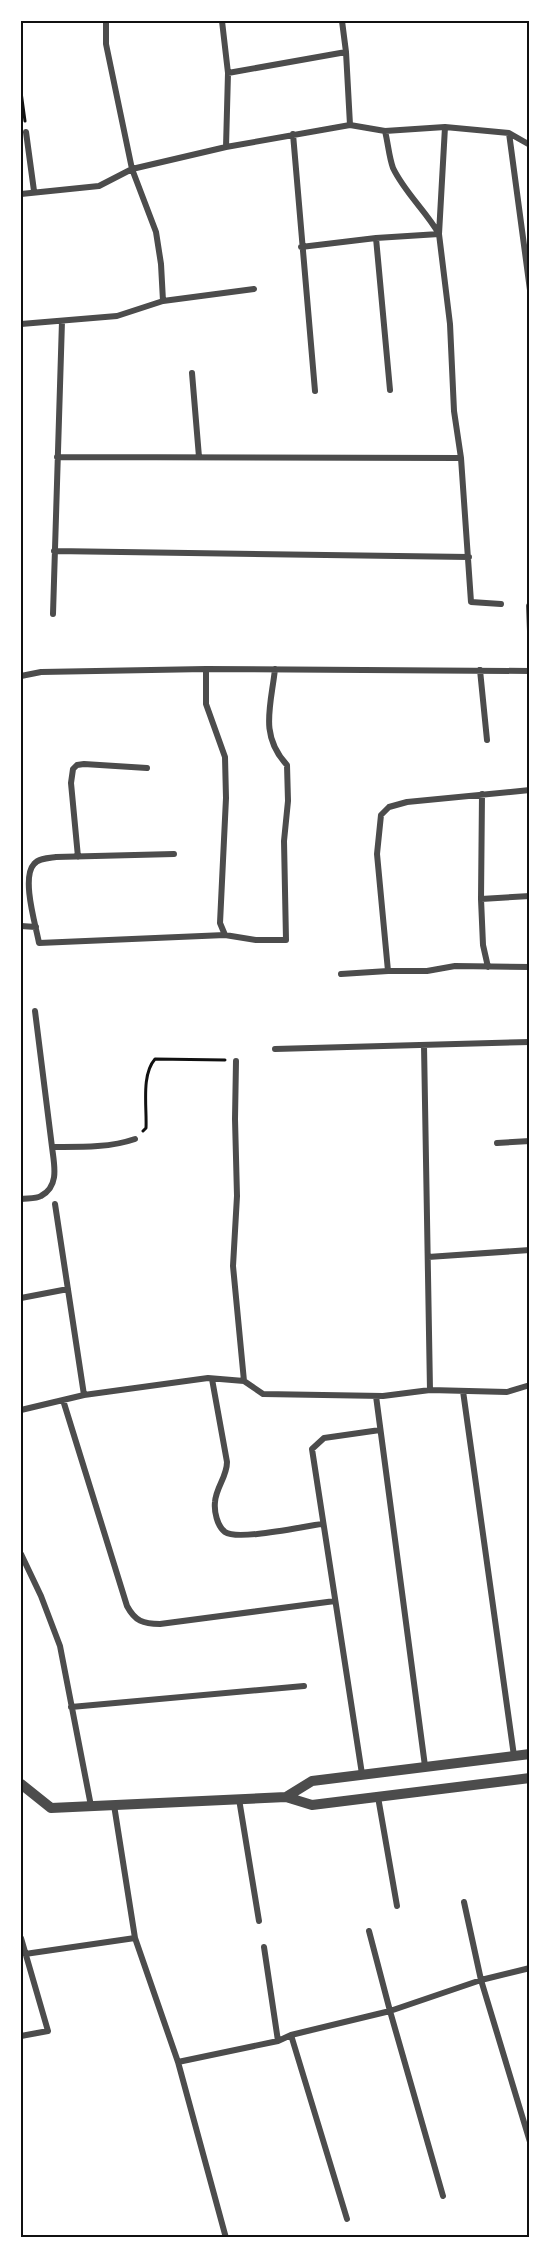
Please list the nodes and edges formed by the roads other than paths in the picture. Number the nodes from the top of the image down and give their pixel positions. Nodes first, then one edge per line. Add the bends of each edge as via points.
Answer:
1 (106, 21) edge
2 (222, 21) edge
3 (342, 21) edge
4 (346, 52) junction
5 (228, 73) junction
6 (350, 125) junction
7 (445, 127) junction
8 (385, 131) junction
9 (26, 132) road end
10 (509, 133) junction
11 (293, 134) junction
12 (530, 145) edge
13 (226, 147) junction
14 (132, 169) junction
15 (34, 191) junction
16 (21, 194) edge
17 (439, 234) junction
18 (376, 238) junction
19 (301, 247) junction
20 (254, 288) dead end
21 (530, 290) edge
22 (163, 301) junction
23 (62, 321) junction
24 (21, 324) edge
25 (192, 373) dead end
26 (390, 390) dead end
27 (315, 391) dead end
28 (199, 457) junction
29 (57, 458) junction
30 (461, 458) junction
31 (54, 551) junction
32 (469, 557) junction
33 (501, 604) dead end
34 (529, 606) edge
35 (52, 614) dead end
36 (530, 631) edge
37 (206, 669) junction
38 (275, 669) junction
39 (480, 670) junction
40 (530, 671) edge
41 (21, 676) edge
42 (486, 740) dead end
43 (147, 768) dead end
44 (530, 789) edge
45 (482, 794) junction
46 (174, 854) dead end
47 (78, 857) junction
48 (530, 896) edge
49 (481, 899) junction
50 (21, 926) edge
51 (36, 927) junction
52 (225, 935) junction
53 (488, 967) junction
54 (530, 967) edge
55 (388, 970) junction
56 (341, 974) dead end
57 (35, 1011) dead end
58 (530, 1042) edge
59 (424, 1045) junction
60 (275, 1049) dead end
61 (236, 1061) road end
62 (135, 1138) road end
63 (530, 1141) edge
64 (497, 1143) dead end
65 (52, 1147) junction
66 (21, 1199) edge
67 (55, 1204) dead end
68 (530, 1250) edge
69 (428, 1257) junction
70 (68, 1289) junction
71 (21, 1298) edge
72 (212, 1379) junction
73 (244, 1381) junction
74 (530, 1385) edge
75 (430, 1390) junction
76 (463, 1391) junction
77 (84, 1395) junction
78 (376, 1396) junction
79 (63, 1400) junction
80 (21, 1410) edge
81 (380, 1430) junction
82 (322, 1524) junction
83 (21, 1554) edge
84 (335, 1601) junction
85 (304, 1686) dead end
86 (71, 1707) junction
87 (530, 1754) edge
88 (514, 1756) junction
89 (425, 1766) junction
90 (362, 1774) junction
91 (530, 1778) edge
92 (21, 1784) edge
93 (286, 1797) junction
94 (378, 1797) junction
95 (239, 1799) junction
96 (114, 1804) junction
97 (91, 1806) junction
98 (464, 1902) dead end
99 (397, 1906) dead end
100 (259, 1921) dead end
101 (369, 1931) dead end
102 (21, 1938) edge
103 (135, 1938) junction
104 (264, 1947) dead end
105 (25, 1954) junction
106 (530, 1968) edge
107 (482, 1980) junction
108 (390, 2011) junction
109 (291, 2035) junction
110 (21, 2036) edge
111 (278, 2040) junction
112 (178, 2062) junction
113 (530, 2142) edge
114 (444, 2196) dead end
115 (347, 2219) dead end
116 (226, 2238) edge

1 - 14 street via 106,45
2 - 5 street
3 - 4 street
4 - 5 street
4 - 6 street
5 - 13 street
6 - 8 street
6 - 11 street
7 - 8 street
7 - 10 street
7 - 17 street
8 - 17 street via 400,182
9 - 15 street
10 - 12 street
10 - 21 street
11 - 13 street
11 - 19 street
13 - 14 street
14 - 15 street via 99,186
14 - 22 street via 156,232
15 - 16 street
17 - 18 street
17 - 30 street
18 - 19 street
18 - 26 street
19 - 27 street
20 - 22 street
22 - 23 street via 117,316
23 - 24 street
23 - 29 street
25 - 28 street
28 - 29 street
28 - 30 street
29 - 31 street
30 - 32 street
31 - 32 street
31 - 35 street
32 - 33 street via 471,602
34 - 36 street
37 - 38 street
37 - 41 street via 41,672
37 - 52 street via 206,704 225,757 220,916
38 - 39 street
38 - 52 street via 268,730 276,753 287,765 286,940
39 - 40 street
39 - 42 street
43 - 47 street via 84,764 73,770
44 - 45 street
45 - 49 street
45 - 55 street via 407,802 389,807 381,815 376,854
46 - 47 street
47 - 51 street via 42,859 30,871 28,885
48 - 49 street
49 - 53 street
50 - 51 street
51 - 52 street via 39,943
53 - 54 street
53 - 55 street
55 - 56 street
57 - 65 street
58 - 59 street
59 - 60 street
59 - 69 street
61 - 73 street via 233,1266
62 - 65 street via 122,1143
63 - 64 street
65 - 66 street via 55,1178 50,1188 40,1197
67 - 70 street
68 - 69 street
69 - 75 street
70 - 71 street
70 - 77 street
72 - 73 street
72 - 77 street
72 - 82 street via 227,1462 227,1471 216,1491 219,1525 232,1535 245,1535
73 - 78 street via 263,1394
74 - 76 street via 507,1392
75 - 76 street
75 - 78 street
76 - 88 street
77 - 79 street
78 - 81 street
79 - 80 street
79 - 84 street via 133,1617 140,1622 160,1624
81 - 82 street via 324,1438 312,1449
81 - 89 street
82 - 84 street
83 - 86 street via 60,1646
84 - 90 street
85 - 86 street
86 - 97 street
87 - 88 street
88 - 89 street
89 - 90 street
90 - 93 street via 312,1781
91 - 94 street
92 - 97 street via 51,1808
93 - 94 street via 312,1805
93 - 95 street
94 - 99 street
95 - 96 street
95 - 100 street
96 - 97 street
96 - 103 street
98 - 107 street
101 - 108 street
102 - 105 street
103 - 105 street
103 - 112 street
104 - 111 street
105 - 110 street via 48,2031
106 - 107 street
107 - 108 street
107 - 113 street
108 - 109 street
108 - 114 street
109 - 111 street
109 - 115 street
111 - 112 street
112 - 116 street

